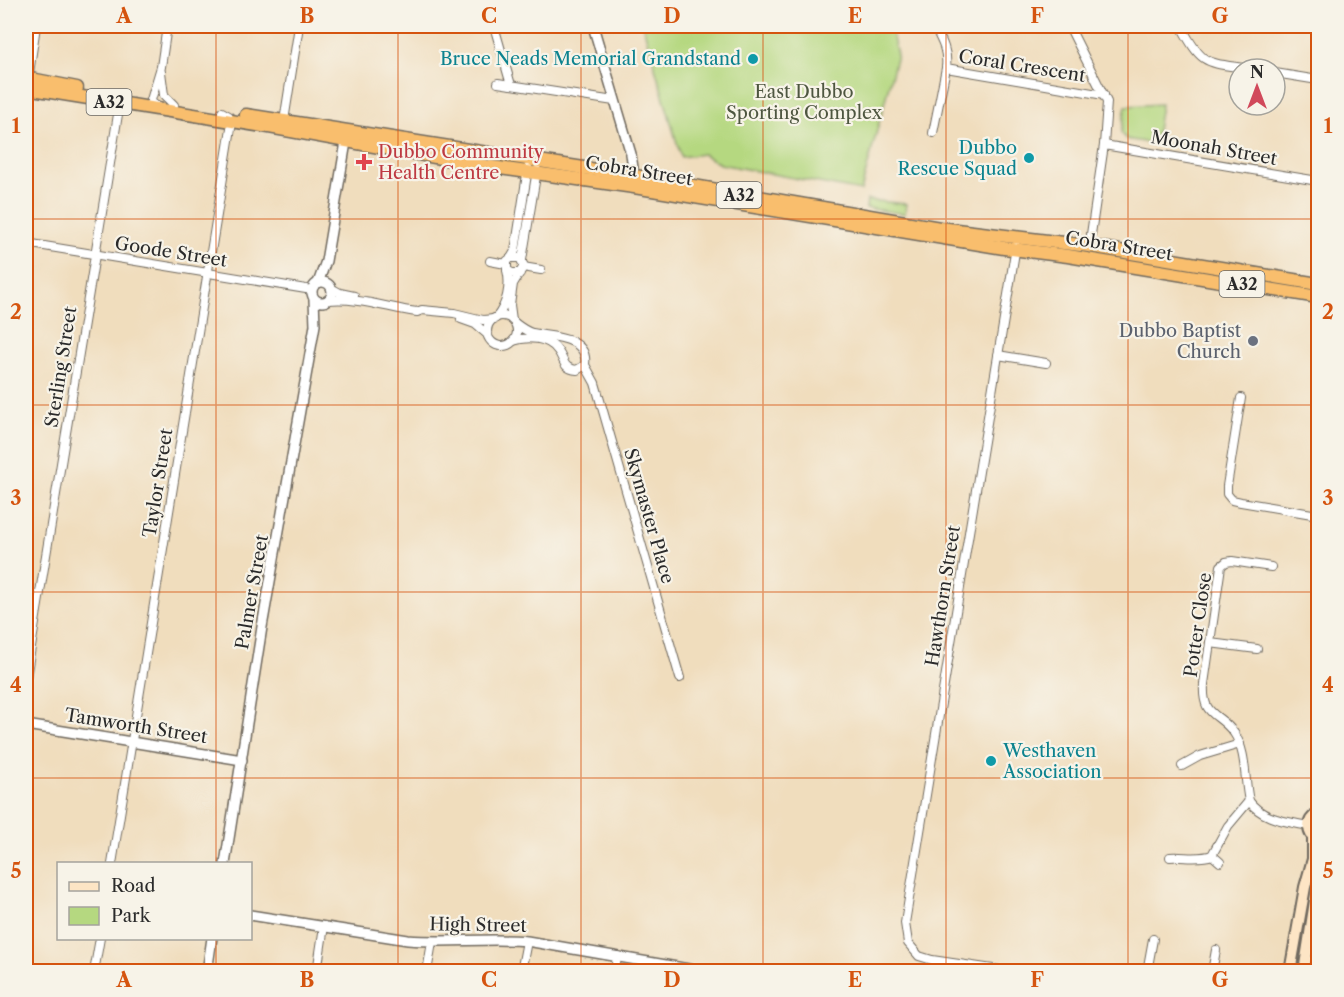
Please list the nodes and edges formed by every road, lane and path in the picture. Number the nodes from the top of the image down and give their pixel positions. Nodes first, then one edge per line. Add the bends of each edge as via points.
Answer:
1 (36, 26) edge
2 (167, 26) edge
3 (299, 26) edge
4 (494, 26) edge
5 (592, 26) edge
6 (934, 26) edge
7 (1069, 26) edge
8 (1181, 26) edge
9 (1227, 65) edge
10 (161, 67) junction
11 (946, 69) junction
12 (1287, 75) edge
13 (1318, 80) edge
14 (26, 83) edge
15 (498, 83) dead end
16 (511, 85) junction
17 (1104, 95) junction
18 (120, 100) junction
19 (151, 100) junction
20 (614, 101) junction
21 (176, 109) junction
22 (222, 112) junction
23 (284, 121) junction
24 (232, 122) junction
25 (269, 127) junction
26 (327, 133) junction
27 (933, 133) dead end
28 (346, 142) junction
29 (1104, 145) junction
30 (533, 167) junction
31 (1318, 181) edge
32 (635, 182) junction
33 (26, 243) edge
34 (1016, 244) junction
35 (1089, 246) junction
36 (95, 255) junction
37 (1094, 260) junction
38 (490, 261) dead end
39 (508, 264) junction
40 (522, 267) junction
41 (541, 270) dead end
42 (208, 272) junction
43 (1318, 284) edge
44 (320, 289) junction
45 (1318, 297) edge
46 (327, 301) junction
47 (378, 303) junction
48 (443, 313) junction
49 (495, 319) junction
50 (513, 322) junction
51 (315, 326) junction
52 (488, 335) junction
53 (513, 341) junction
54 (998, 355) junction
55 (1046, 363) dead end
56 (585, 365) junction
57 (1241, 398) dead end
58 (1318, 515) edge
59 (1270, 567) dead end
60 (1210, 643) junction
61 (1257, 649) dead end
62 (26, 678) edge
63 (680, 678) dead end
64 (26, 725) edge
65 (131, 742) junction
66 (1239, 744) junction
67 (242, 760) junction
68 (1182, 766) dead end
69 (1248, 801) junction
70 (1317, 812) edge
71 (1308, 826) junction
72 (1316, 839) edge
73 (1212, 855) junction
74 (1170, 857) dead end
75 (112, 862) edge
76 (225, 862) edge
77 (1220, 862) dead end
78 (1318, 882) edge
79 (252, 915) edge
80 (324, 926) junction
81 (1153, 939) dead end
82 (100, 940) edge
83 (212, 940) edge
84 (527, 941) junction
85 (432, 942) junction
86 (1216, 950) dead end
87 (617, 956) junction
88 (94, 972) edge
89 (207, 972) edge
90 (317, 972) edge
91 (427, 972) edge
92 (521, 972) edge
93 (615, 972) edge
94 (706, 972) edge
95 (1013, 972) edge
96 (1147, 972) edge
97 (1212, 972) edge
98 (1290, 972) edge
99 (1304, 972) edge

1 - 14 street
2 - 10 street
3 - 23 street
4 - 16 street
5 - 20 street
6 - 11 street, Coral Crescent via 945,47
7 - 17 street
8 - 9 street via 1194,50 1205,60
10 - 19 street
10 - 21 street via 164,95
11 - 17 street, Coral Crescent
11 - 27 street
12 - 13 street
14 - 18 highway, Cobra Street / A32
15 - 16 street
16 - 20 street
17 - 29 street
18 - 19 highway, Cobra Street / A32
18 - 21 highway, Cobra Street / A32
18 - 36 street, Sterling Street
19 - 21 highway, Cobra Street / A32
20 - 32 street via 631,154
21 - 22 highway, Cobra Street / A32
21 - 24 highway, Cobra Street / A32
22 - 23 highway, Cobra Street / A32
22 - 24 street
23 - 25 highway
23 - 26 highway, Cobra Street / A32
24 - 25 highway, Cobra Street / A32
24 - 42 street, Taylor Street
25 - 26 highway, Cobra Street / A32
26 - 28 highway via 340,133
26 - 30 highway, Cobra Street / A32
28 - 30 highway, Cobra Street / A32
28 - 44 street, Palmer Street
29 - 31 street, Moonah Street
29 - 35 street
30 - 32 highway, Cobra Street / A32
30 - 39 street via 515,251
30 - 40 street
32 - 34 highway, Cobra Street / A32 via 843,212
33 - 36 street, Goode Street
34 - 35 highway, Cobra Street / A32
34 - 37 highway, Cobra Street / A32
34 - 54 street, Hawthorn Street
35 - 37 street
35 - 43 highway, Cobra Street / A32
36 - 42 street, Goode Street
36 - 62 street, Sterling Street
37 - 45 highway, Cobra Street / A32
38 - 39 street
39 - 40 street via 512,273
39 - 40 street via 517,257
39 - 49 street via 506,300
40 - 41 street
40 - 50 street via 510,301
42 - 44 street, Goode Street
42 - 65 street, Taylor Street
44 - 46 street, Palmer Street via 331,296
44 - 46 street via 320,302
44 - 47 street, Goode Street
44 - 51 street, Palmer Street
46 - 47 street
46 - 51 street, Palmer Street
47 - 48 street
48 - 49 street
48 - 52 street via 475,324
49 - 50 street via 504,316
49 - 52 street via 488,326
50 - 53 street via 517,333
50 - 56 street, Skymaster Place via 529,332 573,342 583,352
51 - 67 street, Palmer Street
52 - 53 street via 497,344
53 - 56 street via 544,341 557,349 568,368 577,370
54 - 55 street
54 - 95 street, Hawthorn Street via 906,913 908,943 919,956
56 - 63 street, Skymaster Place via 596,383
57 - 58 street via 1227,494 1241,502
59 - 60 street, Potter Close via 1232,561 1221,566
60 - 61 street
60 - 66 street, Potter Close via 1204,700 1211,714 1229,727
64 - 65 street, Tamworth Street
65 - 67 street, Tamworth Street
65 - 75 street, Taylor Street
66 - 68 street
66 - 69 street, Potter Close
67 - 76 street, Palmer Street
69 - 71 street via 1270,818
69 - 73 street
70 - 71 main road
71 - 72 main road
72 - 98 main road
73 - 74 street
73 - 77 street
78 - 99 main road
79 - 80 street, High Street
80 - 85 street, High Street
80 - 90 street
81 - 96 street
82 - 88 street
83 - 89 street
84 - 85 street, High Street
84 - 87 street, High Street
84 - 92 street
85 - 91 street
86 - 97 street
87 - 93 street
87 - 94 street, High Street

